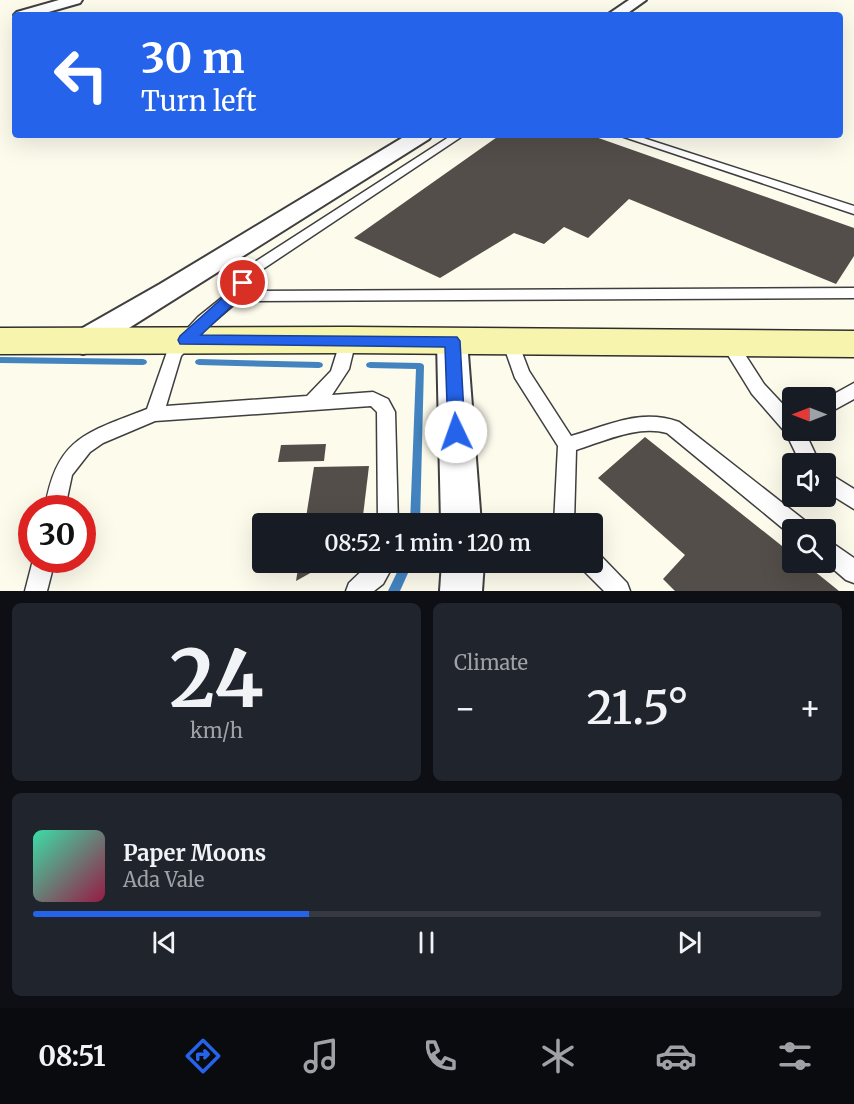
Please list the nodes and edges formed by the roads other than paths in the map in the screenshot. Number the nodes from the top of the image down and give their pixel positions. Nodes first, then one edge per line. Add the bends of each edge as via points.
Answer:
1 (75, 0) edge
2 (639, 0) edge
3 (33, 12) edge
4 (620, 12) edge
5 (417, 138) edge
6 (454, 138) edge
7 (632, 138) edge
8 (854, 210) edge
9 (854, 293) edge
10 (234, 296) junction
11 (186, 340) junction
12 (348, 340) junction
13 (0, 341) edge
14 (452, 341) junction
15 (510, 341) junction
16 (83, 342) junction
17 (729, 343) junction
18 (854, 344) edge
19 (854, 390) edge
20 (836, 401) edge
21 (311, 403) junction
22 (154, 414) junction
23 (782, 417) edge
24 (567, 446) junction
25 (836, 488) edge
26 (58, 495) edge
27 (854, 500) edge
28 (388, 513) edge
29 (460, 513) edge
30 (564, 513) edge
31 (787, 519) edge
32 (836, 558) edge
33 (854, 572) edge
34 (41, 573) edge
35 (377, 573) edge
36 (462, 573) edge
37 (602, 573) edge
38 (36, 591) edge
39 (357, 591) edge
40 (461, 591) edge
41 (619, 591) edge

1 - 3 street
2 - 4 street
5 - 16 street
6 - 10 lane via 252,270
7 - 8 lane
9 - 10 lane
10 - 11 lane
11 - 12 street
11 - 16 street
11 - 22 lane via 174,353
12 - 14 street
12 - 21 lane via 340,376
13 - 16 street
14 - 15 street
14 - 29 street
15 - 17 street
15 - 24 lane via 521,373
17 - 18 street
17 - 23 lane via 758,390
19 - 20 lane
21 - 22 lane
21 - 28 lane via 373,399 382,404 386,412
22 - 26 lane via 83,446 70,459
24 - 30 lane
24 - 31 lane via 637,424 654,422 673,427
25 - 27 lane
32 - 33 lane
34 - 38 lane
35 - 39 lane
36 - 40 street
37 - 41 lane

